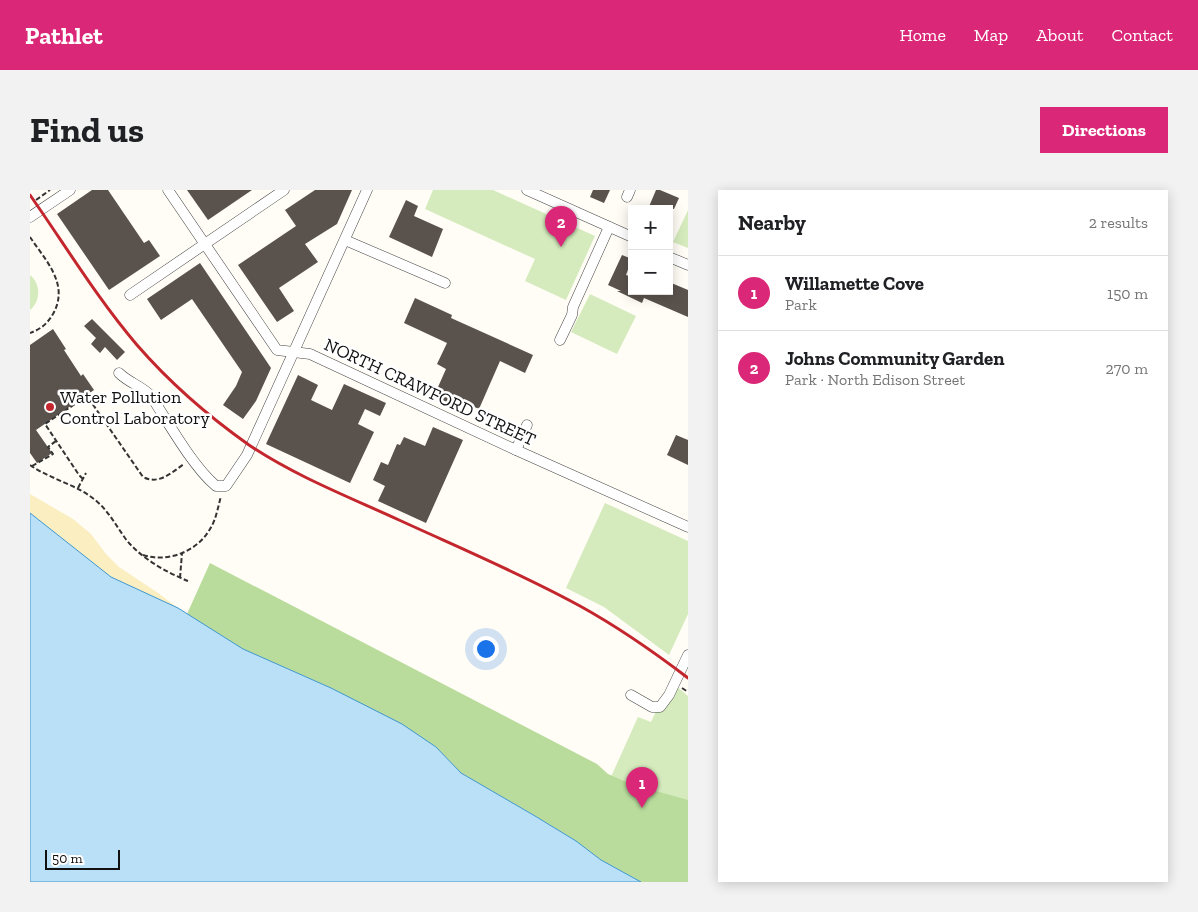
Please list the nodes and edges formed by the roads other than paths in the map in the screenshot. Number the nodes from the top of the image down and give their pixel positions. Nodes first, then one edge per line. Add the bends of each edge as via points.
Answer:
1 (70, 190) edge
2 (168, 190) edge
3 (284, 190) edge
4 (368, 190) edge
5 (527, 190) edge
6 (30, 217) edge
7 (609, 227) junction
8 (628, 235) edge
9 (345, 240) junction
10 (205, 244) junction
11 (673, 259) edge
12 (688, 265) edge
13 (445, 283) dead end
14 (130, 295) dead end
15 (560, 340) dead end
16 (294, 352) junction
17 (120, 373) dead end
18 (527, 425) dead end
19 (516, 450) junction
20 (688, 527) edge
21 (686, 659) edge
22 (631, 695) dead end

1 - 6 street
2 - 10 street, NORTH CRAWFORD STREET
3 - 10 street
4 - 9 street
5 - 7 street
7 - 8 street
7 - 15 street
9 - 13 street
9 - 16 street
10 - 14 street
10 - 16 street, NORTH CRAWFORD STREET via 277,350
11 - 12 street
16 - 17 street via 247,455 223,487 210,482 151,396
16 - 19 street, NORTH CRAWFORD STREET via 310,354
18 - 19 street
19 - 20 street, NORTH CRAWFORD STREET
21 - 22 street via 660,707 652,708

